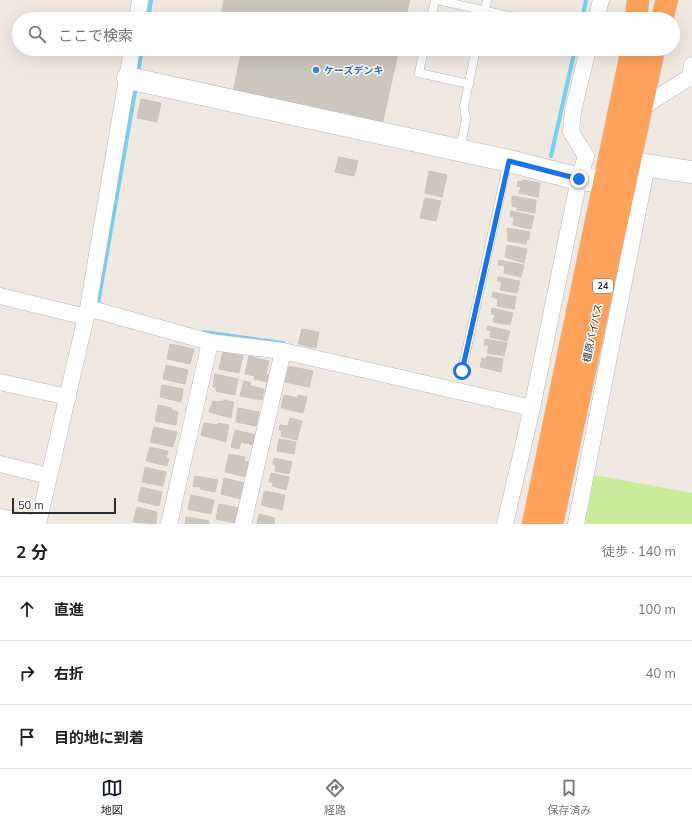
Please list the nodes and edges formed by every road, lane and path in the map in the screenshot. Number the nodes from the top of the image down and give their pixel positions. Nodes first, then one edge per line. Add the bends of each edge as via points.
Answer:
1 (140, 0) edge
2 (436, 0) edge
3 (487, 0) edge
4 (601, 0) edge
5 (638, 0) edge
6 (668, 0) edge
7 (138, 12) edge
8 (433, 12) edge
9 (474, 12) edge
10 (485, 12) edge
11 (598, 12) edge
12 (637, 12) edge
13 (664, 12) edge
14 (131, 56) edge
15 (422, 56) edge
16 (475, 56) edge
17 (586, 56) edge
18 (630, 56) edge
19 (652, 56) edge
20 (692, 65) edge
21 (128, 78) junction
22 (469, 84) junction
23 (641, 108) junction
24 (460, 150) junction
25 (509, 161) junction
26 (638, 165) junction
27 (692, 172) edge
28 (604, 176) junction
29 (579, 179) junction
30 (0, 296) edge
31 (87, 312) junction
32 (210, 342) junction
33 (283, 351) junction
34 (462, 371) dead end
35 (0, 382) edge
36 (68, 397) junction
37 (532, 408) junction
38 (0, 464) edge
39 (49, 476) junction
40 (0, 517) edge
41 (506, 523) edge
42 (38, 524) edge
43 (169, 524) edge
44 (243, 524) edge
45 (533, 524) edge
46 (552, 524) edge
47 (576, 524) edge

1 - 7 street
2 - 8 lane
2 - 9 lane
3 - 10 lane
4 - 11 street
5 - 12 highway
6 - 13 highway
14 - 21 street
15 - 22 lane via 419,72
16 - 22 lane
17 - 29 street via 573,111 571,132 586,156
18 - 28 highway, 橿原バイパス / 24
19 - 23 highway, 橿原バイパス / 24
20 - 23 street via 690,77
21 - 24 street
21 - 31 street
22 - 24 lane
23 - 26 highway, 橿原バイパス / 24
24 - 25 street
25 - 29 street
25 - 34 lane
26 - 27 street
26 - 28 street
26 - 46 highway, 橿原バイパス / 24
26 - 47 street
28 - 29 street via 596,181
28 - 45 highway, 橿原バイパス / 24
29 - 37 street
30 - 31 street
31 - 32 street
31 - 36 street
32 - 33 street
32 - 43 street
33 - 37 street
33 - 44 street
35 - 36 street
36 - 39 street
37 - 41 street
38 - 39 street
39 - 42 street
40 - 42 street

